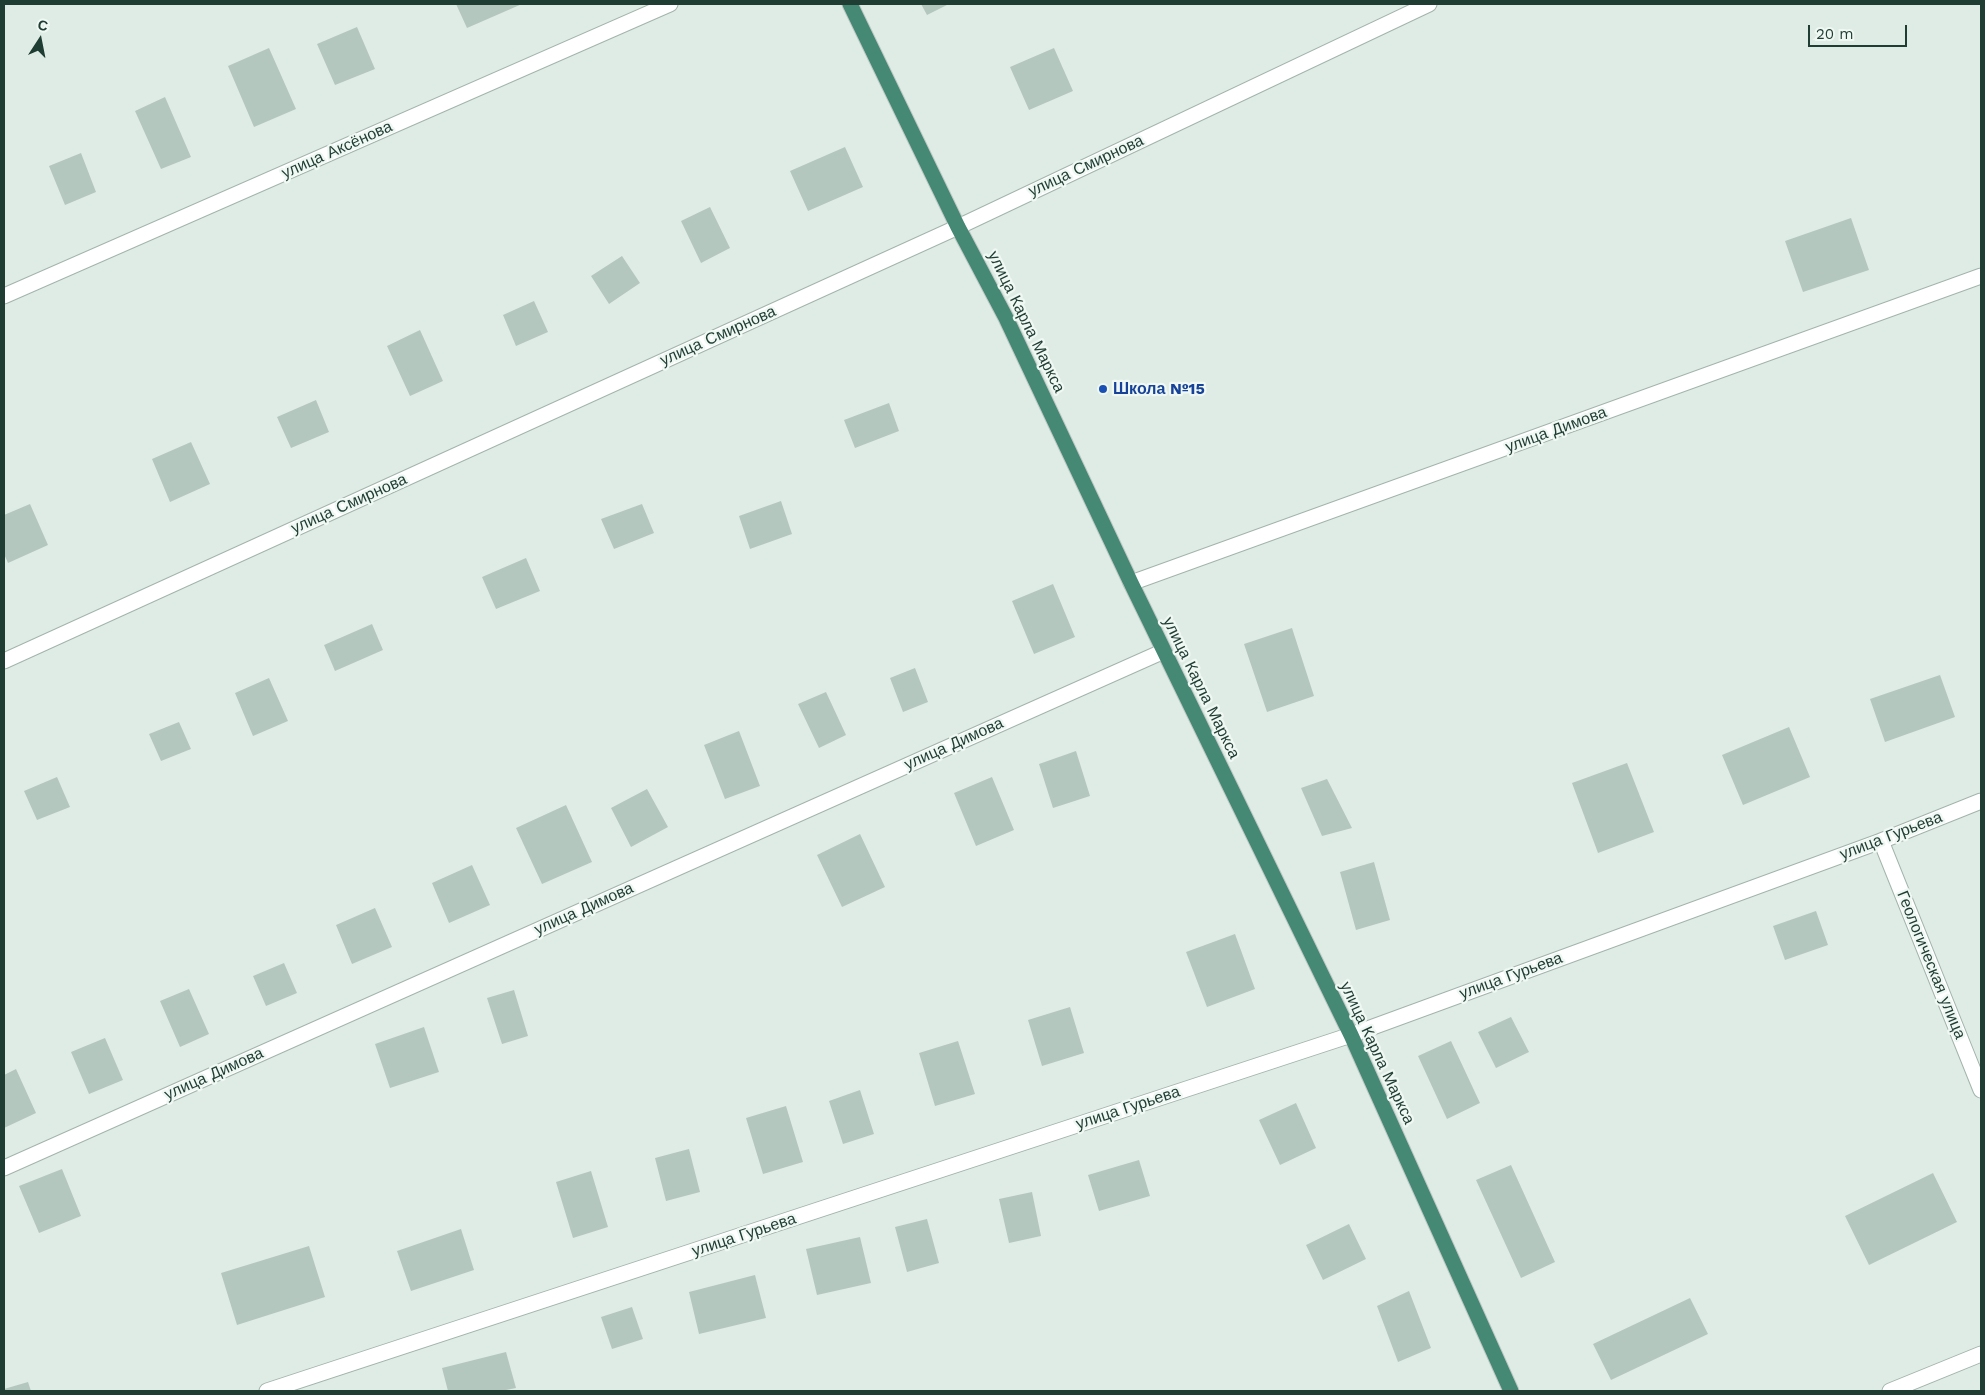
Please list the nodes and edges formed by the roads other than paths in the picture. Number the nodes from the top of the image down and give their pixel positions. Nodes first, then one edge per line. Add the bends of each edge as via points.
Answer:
1 (670, 4) edge
2 (850, 4) edge
3 (1429, 4) edge
4 (958, 227) junction
5 (1981, 276) edge
6 (4, 296) edge
7 (1132, 583) junction
8 (1164, 651) junction
9 (4, 661) edge
10 (1981, 801) edge
11 (1881, 841) junction
12 (1351, 1035) junction
13 (1981, 1090) edge
14 (4, 1168) edge
15 (1981, 1354) edge
16 (267, 1391) edge
17 (1511, 1391) edge
18 (1890, 1391) edge

1 - 6 street, улица Аксёнова
2 - 4 highway, улица Карла Маркса
3 - 4 street, улица Смирнова
4 - 7 highway, улица Карла Маркса via 1006,318
4 - 9 street, улица Смирнова
5 - 7 street, улица Димова
7 - 8 highway, улица Карла Маркса
8 - 12 highway, улица Карла Маркса
8 - 14 street, улица Димова
10 - 11 street, улица Гурьева
11 - 12 street, улица Гурьева
11 - 13 street, Геологическая улица
12 - 16 street, улица Гурьева
12 - 17 highway, улица Карла Маркса
15 - 18 street

